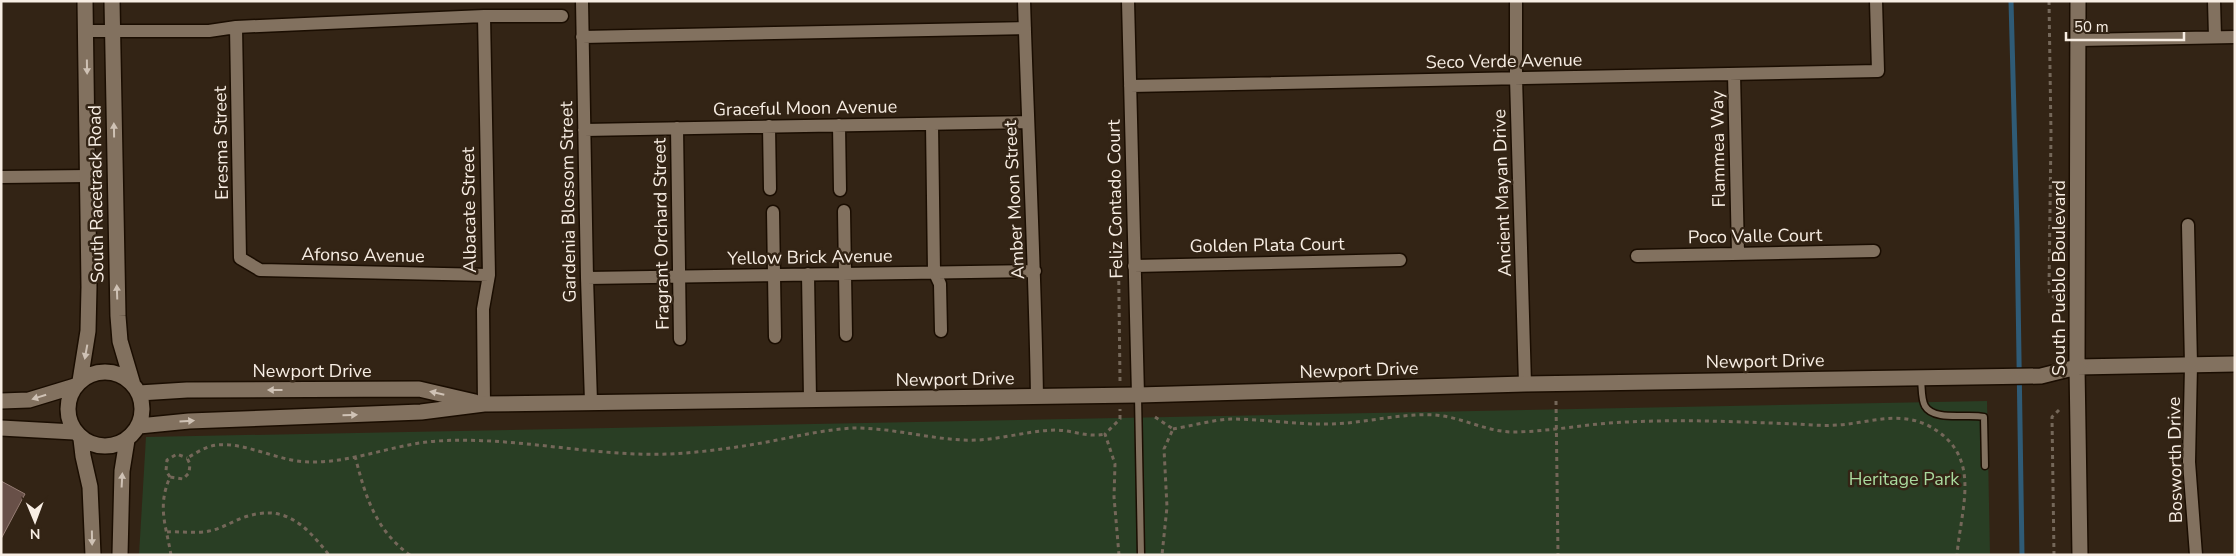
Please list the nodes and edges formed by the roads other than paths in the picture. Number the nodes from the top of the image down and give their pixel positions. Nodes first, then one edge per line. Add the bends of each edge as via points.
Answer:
1 (85, 1) edge
2 (112, 1) edge
3 (582, 1) edge
4 (1024, 1) edge
5 (1128, 1) edge
6 (1516, 1) edge
7 (1876, 1) edge
8 (2078, 1) edge
9 (2214, 1) edge
10 (484, 16) junction
11 (562, 16) dead end
12 (236, 27) junction
13 (1025, 28) junction
14 (86, 31) junction
15 (113, 31) junction
16 (582, 37) junction
17 (2215, 37) junction
18 (2235, 37) edge
19 (2079, 40) junction
20 (1734, 74) junction
21 (1516, 78) junction
22 (1130, 86) junction
23 (1027, 122) junction
24 (932, 124) junction
25 (839, 125) junction
26 (769, 126) junction
27 (677, 128) junction
28 (584, 130) junction
29 (89, 176) junction
30 (1, 177) edge
31 (770, 189) dead end
32 (840, 190) dead end
33 (844, 211) dead end
34 (773, 212) dead end
35 (2188, 225) dead end
36 (1874, 251) dead end
37 (1738, 254) junction
38 (1638, 256) dead end
39 (240, 258) joint
40 (1400, 260) dead end
41 (1134, 266) junction
42 (934, 271) junction
43 (1035, 271) junction
44 (808, 274) junction
45 (845, 274) junction
46 (489, 275) junction
47 (774, 275) junction
48 (679, 277) junction
49 (587, 278) junction
50 (941, 331) dead end
51 (846, 335) dead end
52 (775, 337) dead end
53 (680, 339) dead end
54 (2235, 364) edge
55 (2191, 365) junction
56 (2077, 367) junction
57 (1921, 378) junction
58 (78, 384) junction
59 (1526, 384) junction
60 (136, 389) junction
61 (1138, 395) junction
62 (1037, 397) junction
63 (810, 399) junction
64 (1, 401) edge
65 (591, 402) junction
66 (484, 404) junction
67 (139, 426) junction
68 (1, 428) edge
69 (78, 435) junction
70 (127, 440) junction
71 (1985, 466) dead end
72 (93, 555) edge
73 (120, 555) edge
74 (1141, 555) edge
75 (2080, 555) edge
76 (2196, 555) edge

1 - 14 street, South Racetrack Road
2 - 15 street, South Racetrack Road
3 - 16 street, Gardenia Blossom Street
4 - 13 street, Amber Moon Street
5 - 22 street, Feliz Contado Court
6 - 21 street, Ancient Mayan Drive
7 - 20 street, Seco Verde Avenue via 1878,71
8 - 19 street, South Pueblo Boulevard
9 - 17 street
10 - 11 street
10 - 12 street
10 - 46 street, Albacate Street
12 - 15 street via 209,31
12 - 39 street, Eresma Street
13 - 16 street
13 - 23 street, Amber Moon Street
14 - 15 street
14 -> 29 street, South Racetrack Road
60 -> 15 street, South Racetrack Road via 120,341 118,316
16 - 28 street, Gardenia Blossom Street
17 - 18 street
17 - 19 street
19 - 56 street, South Pueblo Boulevard
20 - 21 street, Seco Verde Avenue
20 - 37 street, Flammea Way
21 - 22 street, Seco Verde Avenue
21 - 59 street, Ancient Mayan Drive
22 - 41 street, Feliz Contado Court
23 - 24 street, Graceful Moon Avenue
23 - 43 street, Amber Moon Street
24 - 25 street, Graceful Moon Avenue
24 - 42 street
25 - 26 street, Graceful Moon Avenue
25 - 32 street
26 - 27 street, Graceful Moon Avenue
26 - 31 street
27 - 28 street, Graceful Moon Avenue
27 - 48 street, Fragrant Orchard Street
28 - 49 street, Gardenia Blossom Street
29 - 30 street
29 -> 58 street, South Racetrack Road via 88,331
33 - 45 street
34 - 47 street
35 - 55 street, Bosworth Drive
36 - 37 street, Poco Valle Court
37 - 38 street, Poco Valle Court
39 - 46 street, Afonso Avenue via 260,270
40 - 41 street, Golden Plata Court
41 - 61 street, Feliz Contado Court
42 - 43 street, Yellow Brick Avenue
42 - 45 street, Yellow Brick Avenue
42 - 50 street via 940,284
43 - 62 street, Amber Moon Street
44 - 45 street, Yellow Brick Avenue
44 - 47 street, Yellow Brick Avenue
44 - 63 street
45 - 51 street
46 - 66 street, Albacate Street via 483,309
47 - 48 street, Yellow Brick Avenue
47 - 52 street
48 - 49 street, Yellow Brick Avenue
48 - 53 street, Fragrant Orchard Street
49 - 65 street, Gardenia Blossom Street
54 - 55 street, Newport Drive
55 - 56 street, Newport Drive
55 - 76 street, Bosworth Drive via 2189,462
56 - 57 street, Newport Drive via 2040,376
56 - 75 street, South Pueblo Boulevard
57 - 59 street, Newport Drive
57 - 71 lane via 1923,399 1930,412 1984,417
58 - 60 street via 104,372 122,376
58 -> 64 street via 29,400
58 - 69 street via 68,400 67,410 68,419
59 - 61 street, Newport Drive
66 -> 60 street, Newport Drive via 419,389
60 - 67 street via 142,408
61 - 62 street, Newport Drive
61 - 74 lane
62 - 63 street, Newport Drive
63 - 65 street, Newport Drive
65 - 66 street, Newport Drive
67 -> 66 street, Newport Drive via 189,421 421,412
67 - 70 street
68 - 69 street
69 - 70 street via 96,446 105,447
69 -> 72 street via 90,487
73 -> 70 street via 122,471

